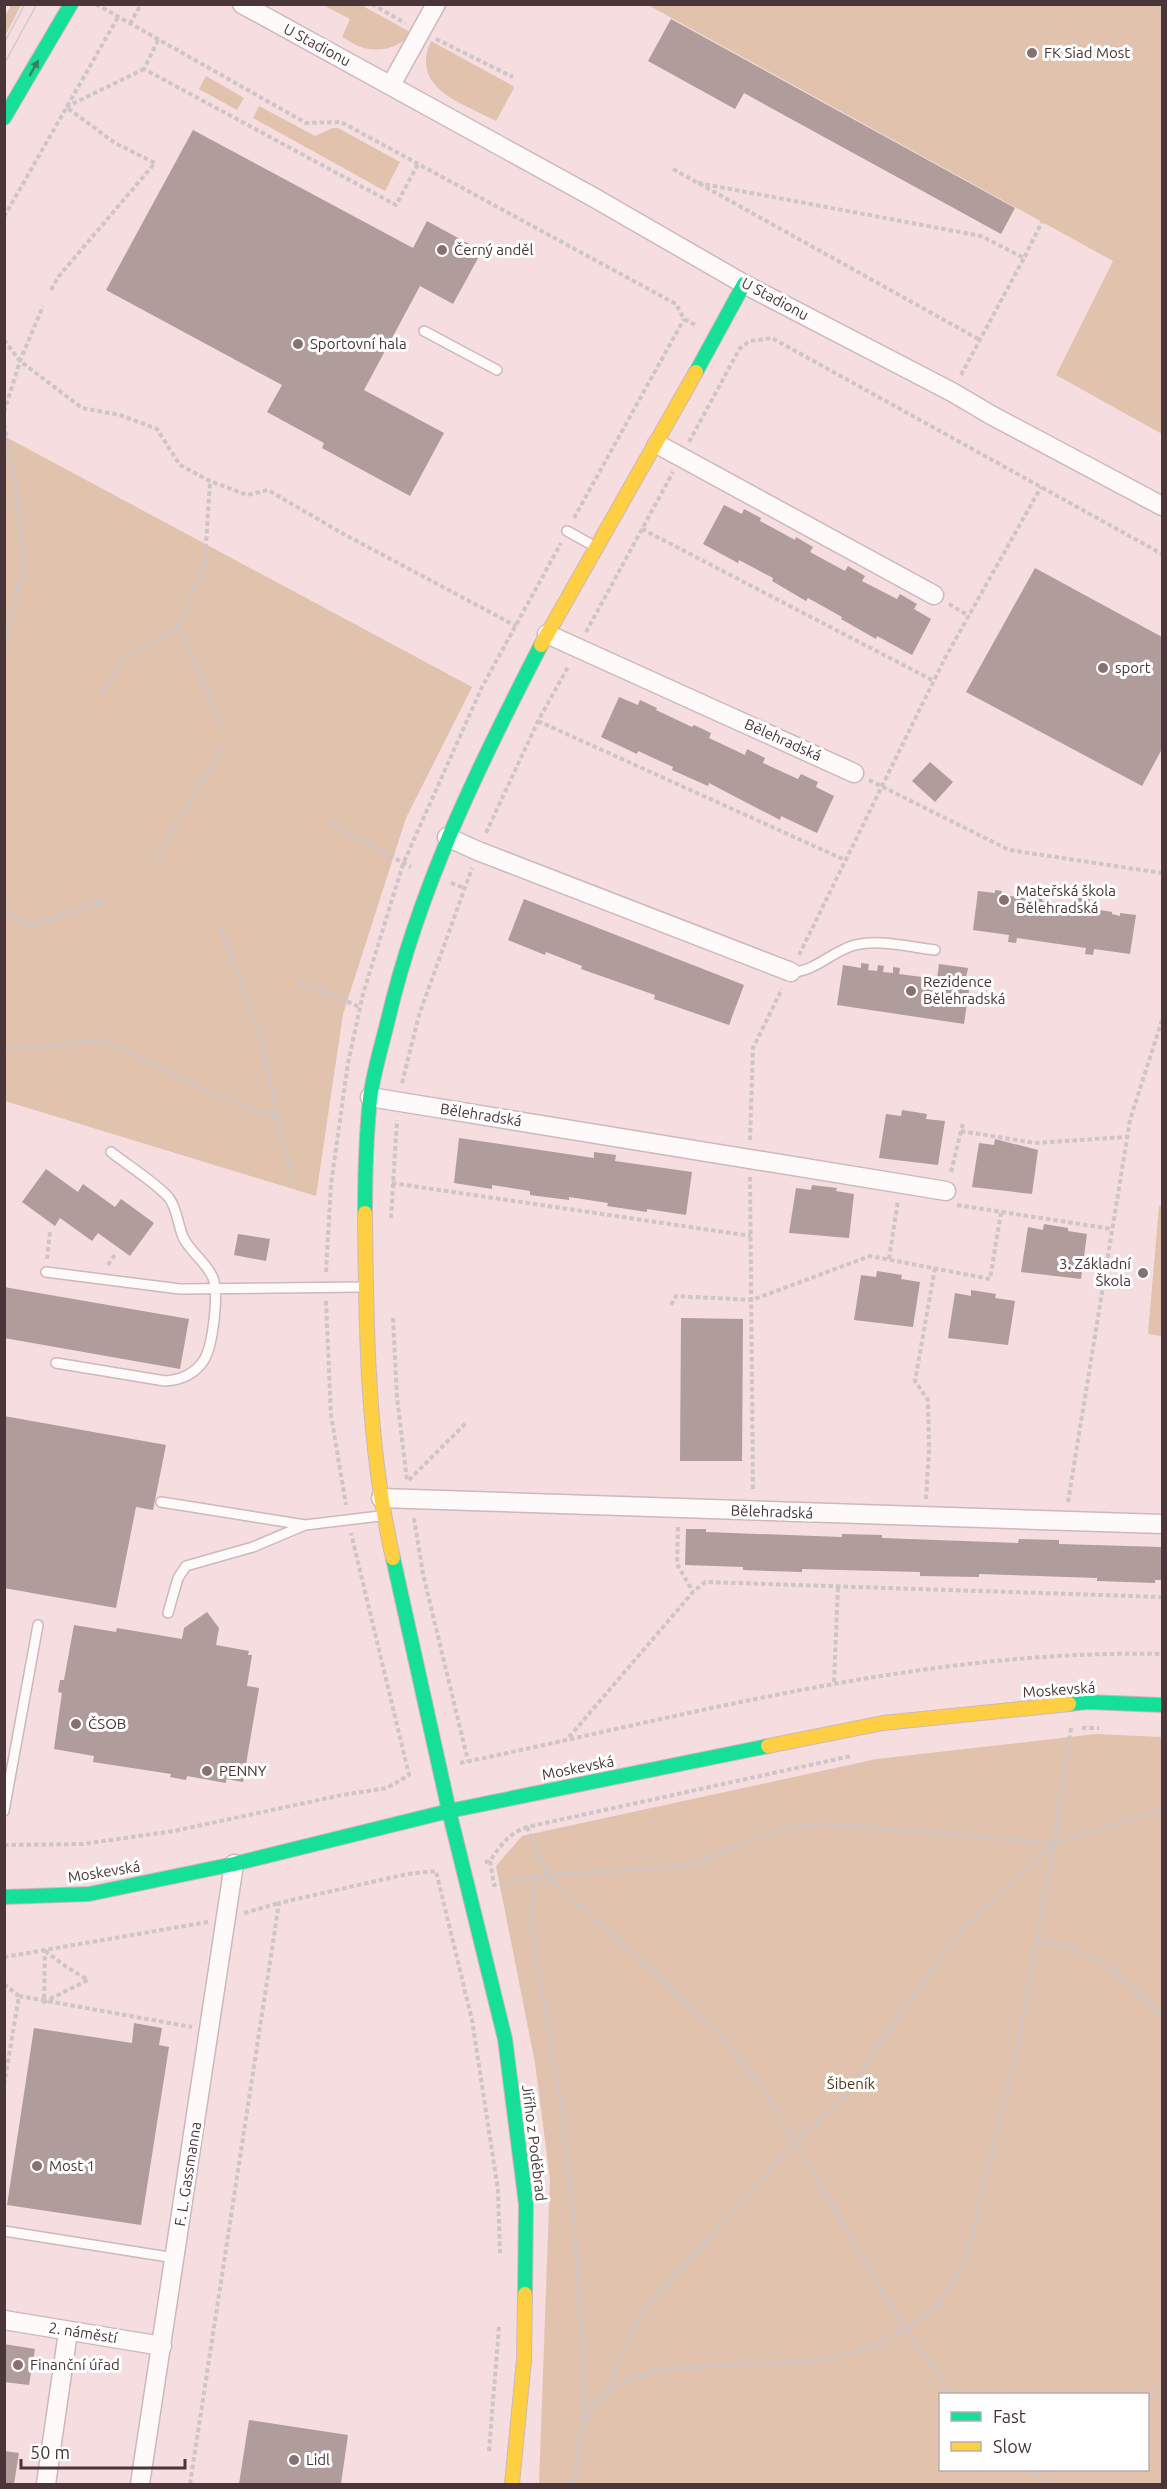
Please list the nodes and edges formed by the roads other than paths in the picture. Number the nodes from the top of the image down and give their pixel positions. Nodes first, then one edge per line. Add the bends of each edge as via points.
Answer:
1 (71, 4) edge
2 (242, 4) edge
3 (436, 4) edge
4 (391, 85) junction
5 (4, 118) edge
6 (744, 284) junction
7 (424, 331) dead end
8 (497, 370) dead end
9 (657, 444) junction
10 (1162, 506) edge
11 (567, 531) road end
12 (597, 548) junction
13 (934, 596) dead end
14 (547, 634) junction
15 (854, 773) dead end
16 (447, 837) junction
17 (935, 950) dead end
18 (791, 972) joint
19 (370, 1097) junction
20 (111, 1152) dead end
21 (946, 1191) road end
22 (46, 1272) road end
23 (366, 1287) junction
24 (215, 1289) junction
25 (56, 1364) dead end
26 (161, 1502) dead end
27 (382, 1507) junction
28 (1162, 1524) edge
29 (304, 1525) junction
30 (168, 1613) dead end
31 (38, 1625) dead end
32 (1162, 1705) edge
33 (4, 1811) edge
34 (449, 1811) junction
35 (234, 1864) junction
36 (4, 1897) edge
37 (4, 2232) edge
38 (175, 2258) junction
39 (4, 2320) edge
40 (68, 2332) junction
41 (162, 2346) junction
42 (46, 2484) edge
43 (140, 2484) edge
44 (512, 2484) edge

5 -> 1 street
2 - 4 street, U Stadionu
3 - 4 street
4 - 6 street, U Stadionu
6 - 9 street
6 - 10 street, U Stadionu
7 - 8 lane
9 - 12 street
9 - 13 street
11 - 12 lane
12 - 14 street
14 - 15 street, Bělehradská
14 - 16 street
16 - 18 street via 477,852
16 - 19 street via 400,968
17 - 18 lane via 870,942 853,945 802,972
19 - 21 street, Bělehradská
19 - 23 street via 365,1172
20 - 24 lane via 170,1198 186,1244 213,1278
22 - 24 lane via 180,1289
23 - 24 lane
23 - 27 street via 369,1384
24 - 25 lane via 214,1318 204,1360 178,1380
26 - 29 lane
27 - 28 street, Bělehradská via 410,1498
27 - 29 lane via 348,1521
27 - 34 street
29 - 30 lane via 253,1547 186,1566 178,1578
31 - 33 lane
32 - 34 street, Moskevská via 1087,1702 883,1723
34 - 35 street, Moskevská
34 - 44 street, Jiřího z Poděbrad via 505,2039 526,2204 524,2360
35 - 36 street, Moskevská via 89,1894
35 - 38 street, F. L. Gassmanna
37 - 38 lane
38 - 41 street, F. L. Gassmanna
39 - 40 street, 2. náměstí
40 - 41 street, 2. náměstí
40 - 42 street
41 - 43 street, F. L. Gassmanna

